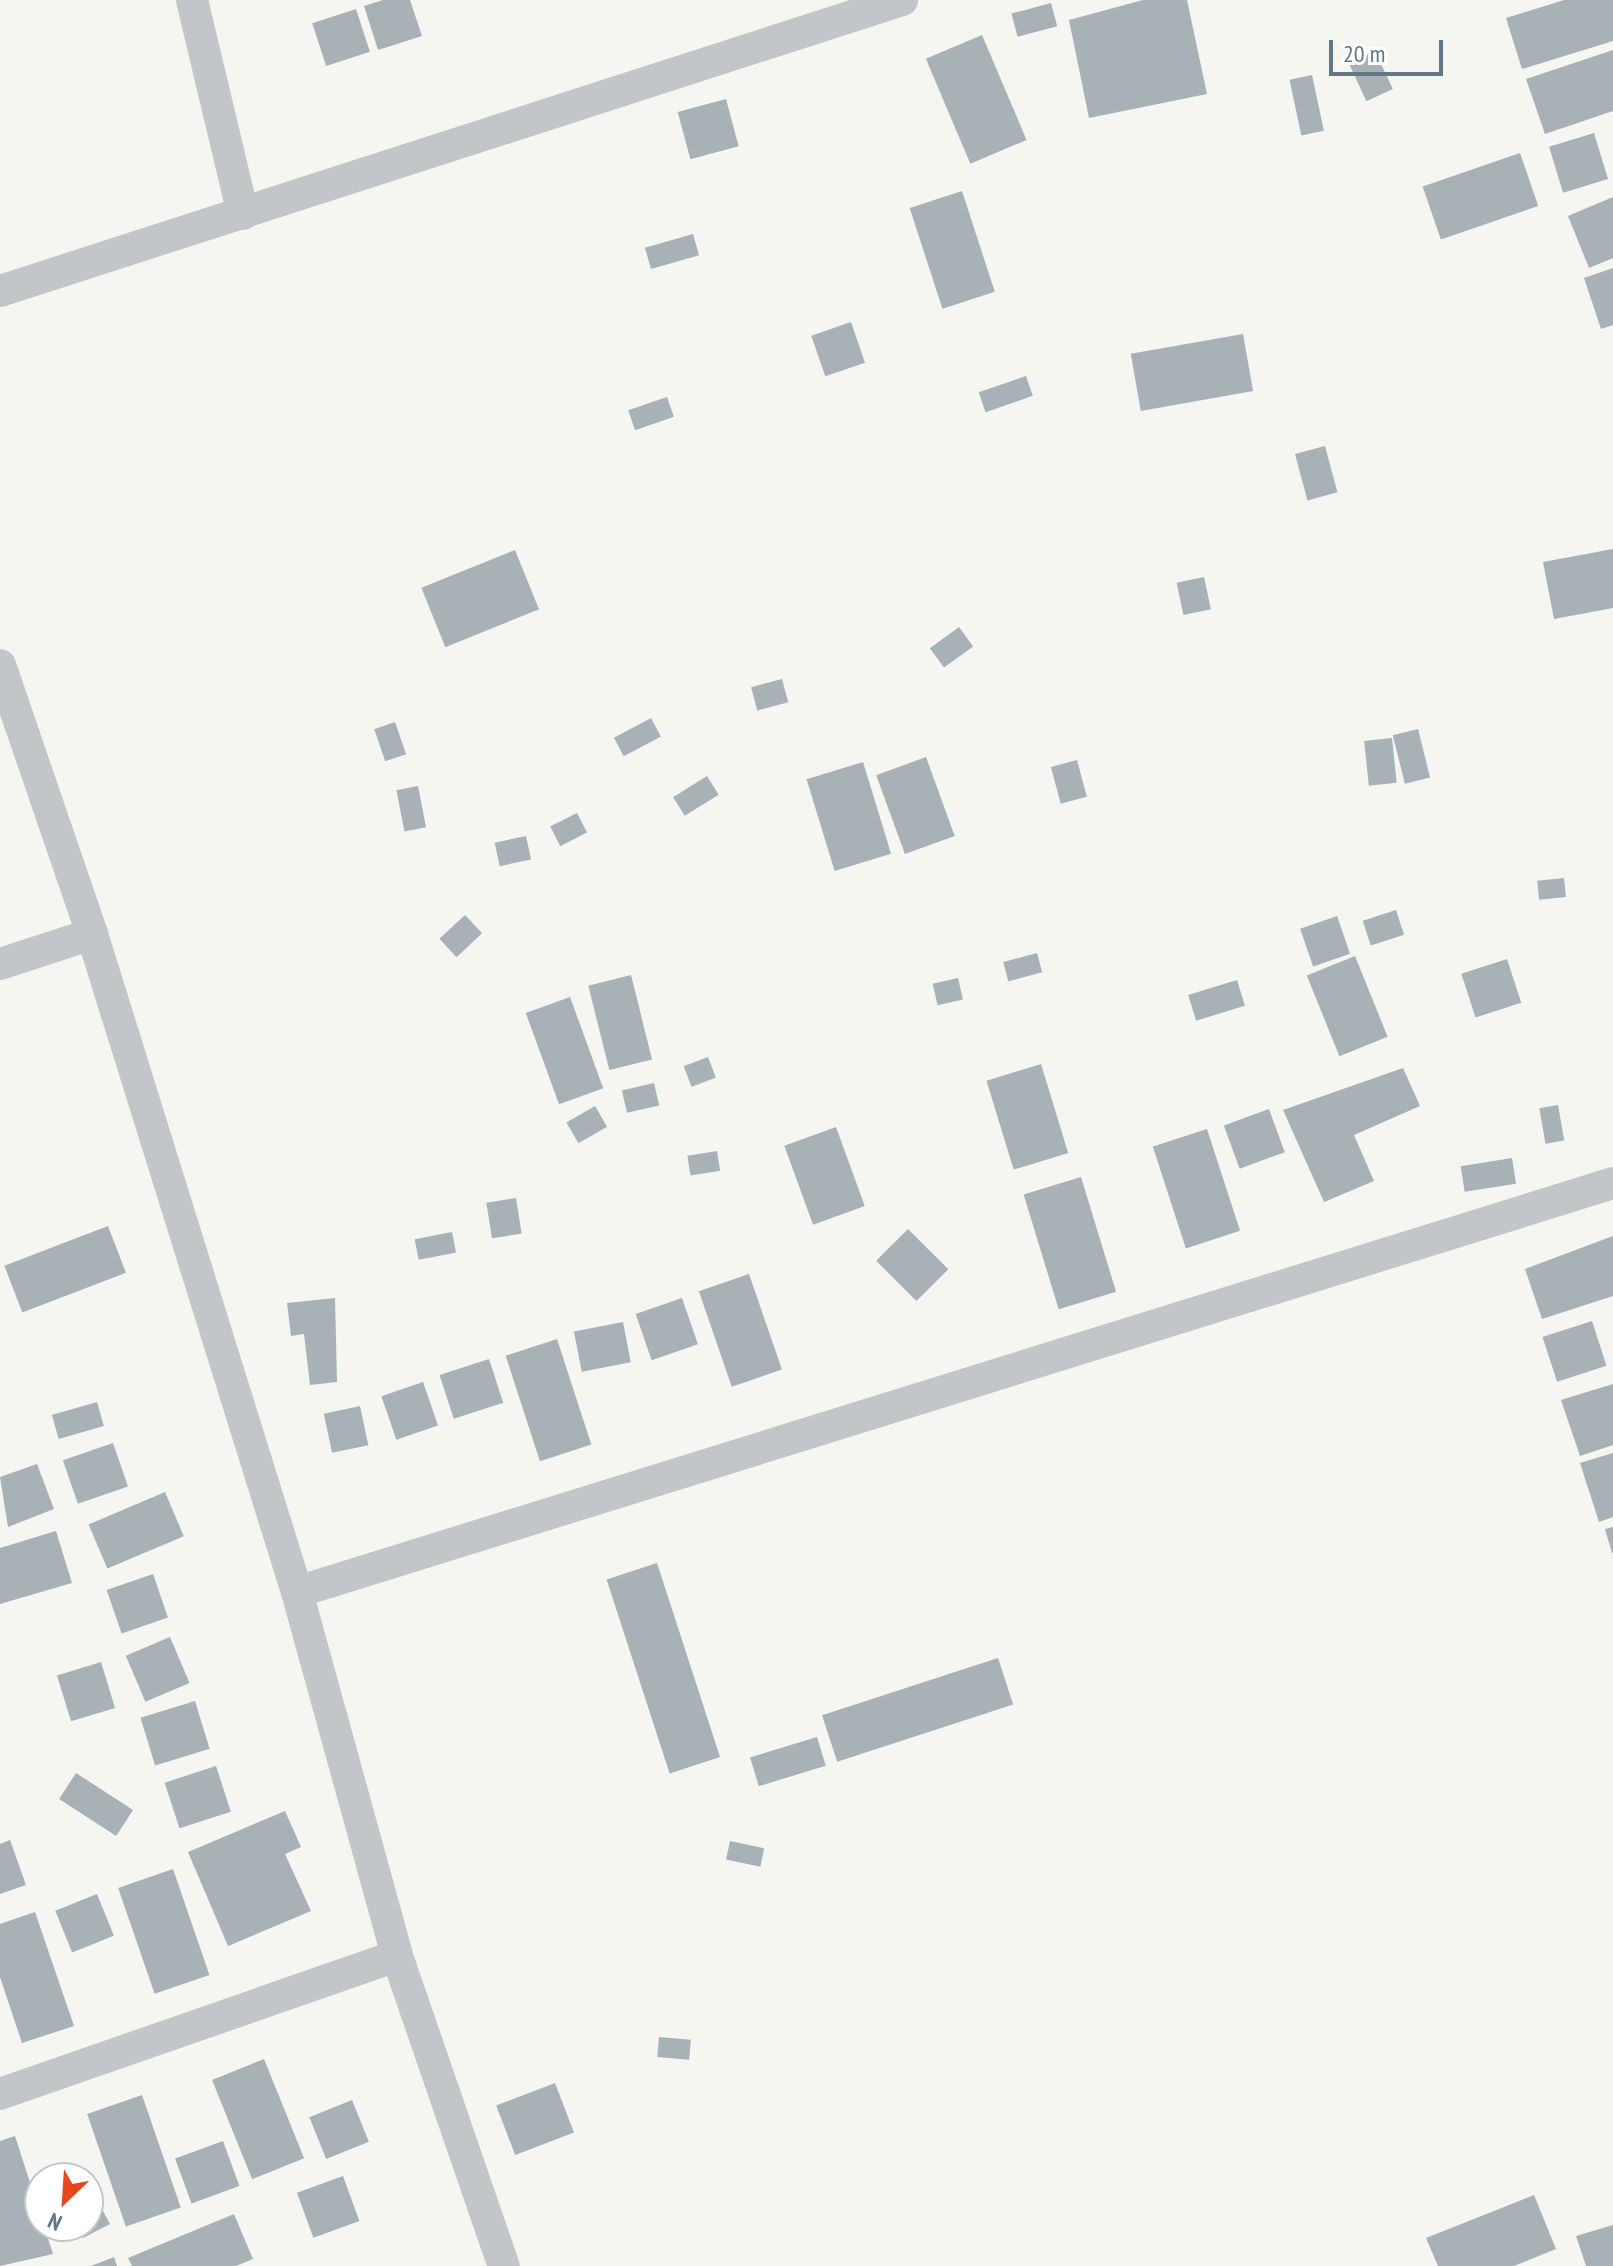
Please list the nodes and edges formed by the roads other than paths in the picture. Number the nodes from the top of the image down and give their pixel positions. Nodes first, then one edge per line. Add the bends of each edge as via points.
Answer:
1 (192, 0) edge
2 (902, 0) edge
3 (243, 214) junction
4 (0, 291) edge
5 (0, 665) edge
6 (92, 934) junction
7 (0, 964) edge
8 (1613, 1183) edge
9 (297, 1592) junction
10 (397, 1956) junction
11 (0, 2094) edge
12 (504, 2266) edge

1 - 3 street
2 - 3 street
3 - 4 street
5 - 6 street
6 - 7 street
6 - 9 street
8 - 9 street
9 - 10 street
10 - 11 street
10 - 12 street

